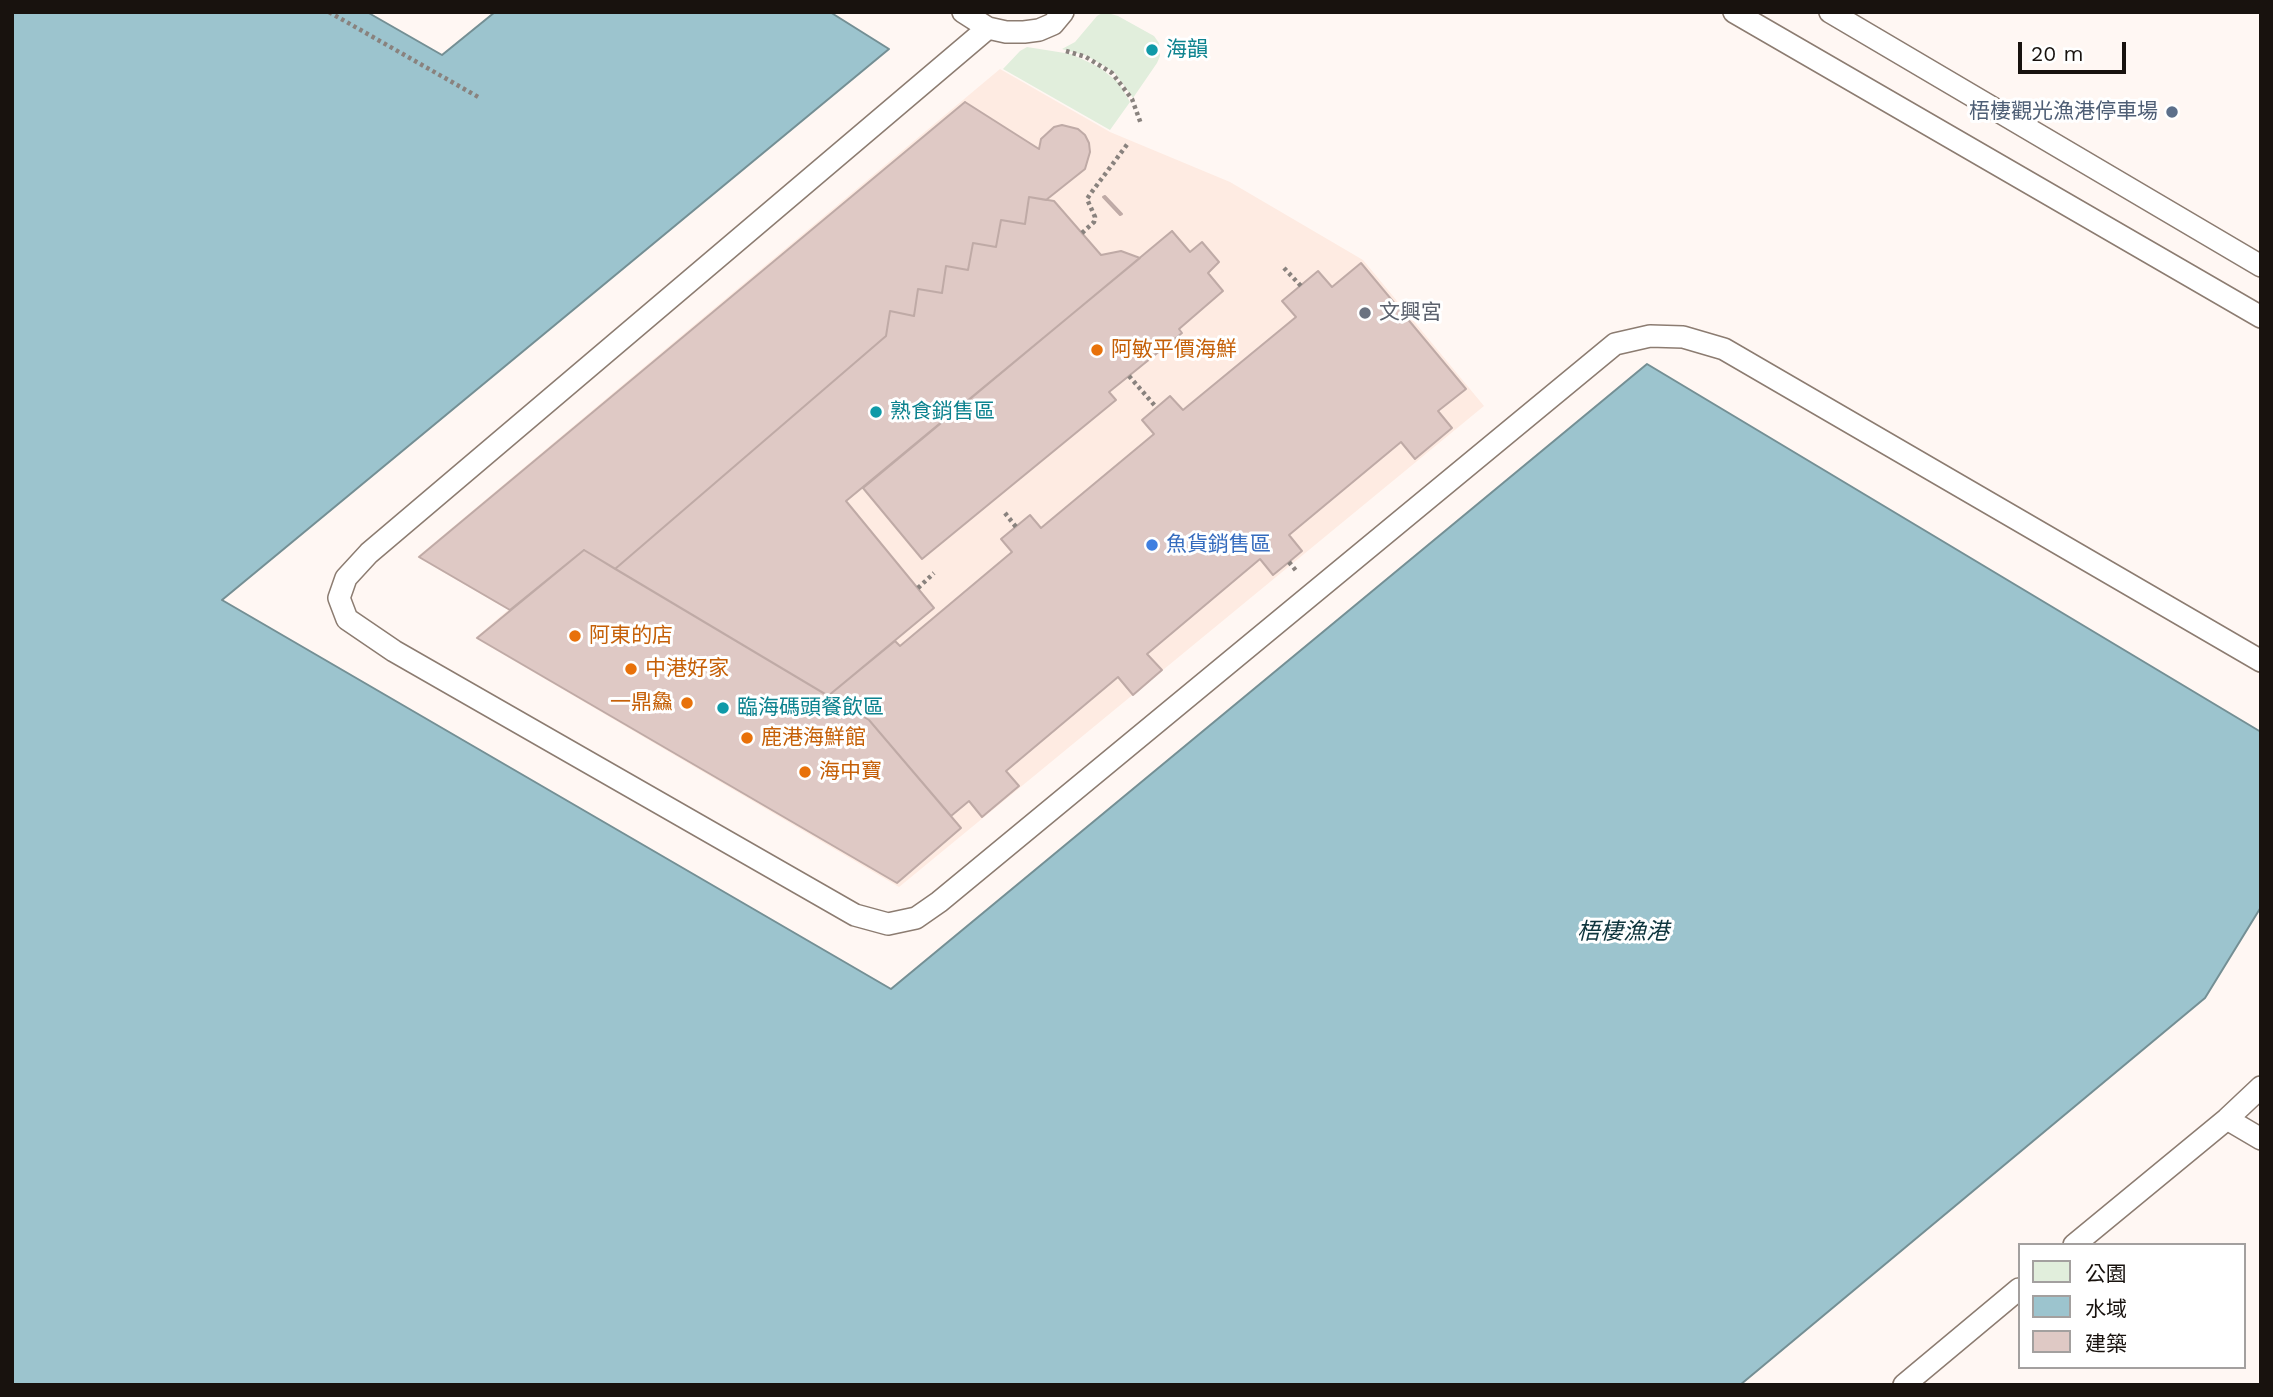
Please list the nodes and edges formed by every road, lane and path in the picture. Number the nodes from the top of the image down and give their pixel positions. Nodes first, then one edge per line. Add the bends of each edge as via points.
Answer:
1 (329, 12) edge
2 (963, 12) edge
3 (1063, 12) edge
4 (1734, 12) edge
5 (1830, 12) edge
6 (989, 28) junction
7 (1058, 50) dead end
8 (480, 98) dead end
9 (1141, 124) dead end
10 (1129, 142) dead end
11 (1082, 233) dead end
12 (2261, 267) edge
13 (1284, 268) dead end
14 (1301, 286) dead end
15 (2261, 317) edge
16 (1129, 376) dead end
17 (1156, 407) dead end
18 (1005, 513) dead end
19 (1016, 527) dead end
20 (934, 573) dead end
21 (918, 588) dead end
22 (2261, 662) edge
23 (2261, 1087) edge
24 (2227, 1119) junction
25 (2261, 1139) edge
26 (2076, 1243) edge
27 (2018, 1291) edge
28 (1903, 1385) edge

1 - 8 path
2 - 6 lane
3 - 6 lane via 1053,24 1039,30
4 - 15 lane
5 - 12 lane
6 - 22 lane via 369,553 346,578 339,598 347,619 394,651 855,915 888,924 907,920 939,902 1615,344 1650,336 1683,337 1724,349
7 - 9 path via 1086,57 1112,73 1132,99
10 - 11 path via 1087,199 1095,216
13 - 14 path
16 - 17 path
18 - 19 path
20 - 21 path
23 - 24 lane
24 - 25 lane
24 - 26 lane
27 - 28 lane

